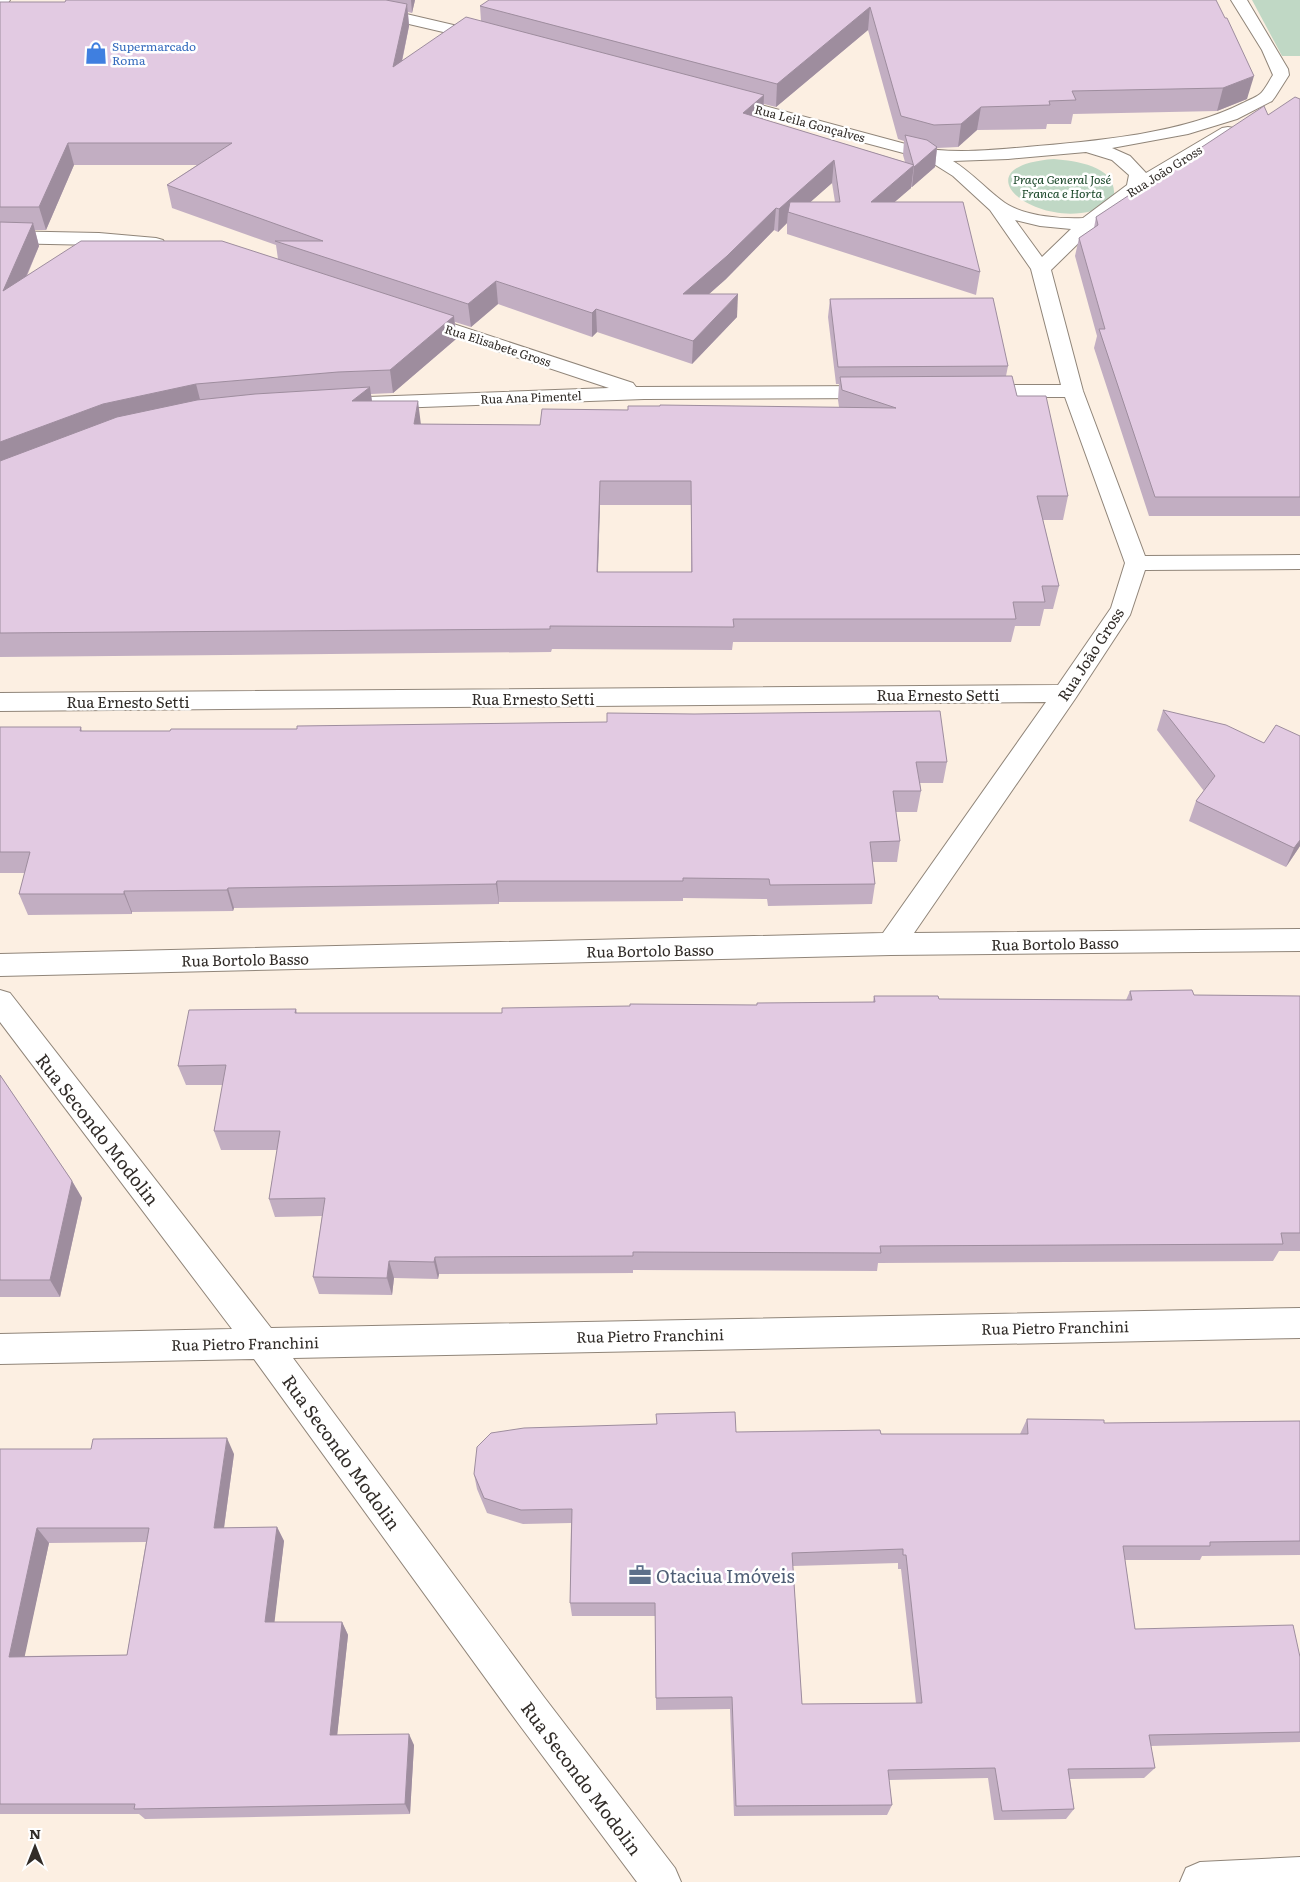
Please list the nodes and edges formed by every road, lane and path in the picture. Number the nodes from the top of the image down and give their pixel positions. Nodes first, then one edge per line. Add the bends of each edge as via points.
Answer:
1 (1239, 0) edge
2 (357, 9) edge
3 (500, 41) edge
4 (1275, 61) junction
5 (1298, 68) dead end
6 (711, 97) edge
7 (1284, 99) dead end
8 (1090, 147) junction
9 (932, 155) junction
10 (1135, 187) junction
11 (996, 206) junction
12 (1087, 224) junction
13 (0, 237) edge
14 (170, 246) edge
15 (1040, 269) junction
16 (398, 312) edge
17 (954, 391) edge
18 (1074, 391) junction
19 (894, 392) edge
20 (644, 393) junction
21 (352, 403) edge
22 (1300, 562) edge
23 (1136, 563) junction
24 (1066, 693) junction
25 (0, 702) edge
26 (1300, 940) edge
27 (891, 944) junction
28 (0, 965) edge
29 (0, 1001) edge
30 (1300, 1323) edge
31 (262, 1343) junction
32 (0, 1348) edge
33 (1300, 1877) edge
34 (661, 1882) edge
35 (1200, 1882) edge

1 - 4 street
2 - 3 street
4 - 5 street
4 - 8 street, Rua Leila Gonçalves via 1281,74 1277,88 1259,102 1211,122 1163,135
6 - 9 street, Rua Leila Gonçalves
7 - 10 street, Rua João Gross
8 - 9 street, Rua Leila Gonçalves via 989,156
8 - 10 street via 1113,153 1130,163 1138,175
9 - 11 street via 960,172
10 - 12 street, Rua João Gross
11 - 12 street via 1038,221
11 - 15 street
12 - 15 street, Rua João Gross
13 - 14 street via 99,239
15 - 18 street
16 - 20 street, Rua Elisabete Gross
17 - 18 street
18 - 23 street
19 - 20 street, Rua Ana Pimentel
20 - 21 street, Rua Ana Pimentel
22 - 23 street
23 - 24 street, Rua João Gross via 1122,609
24 - 25 street, Rua Ernesto Setti
24 - 27 street, Rua João Gross
26 - 27 street, Rua Bortolo Basso
27 - 28 street, Rua Bortolo Basso
29 - 31 street, Rua Secondo Modolin
30 - 31 street, Rua Pietro Franchini
31 - 32 street, Rua Pietro Franchini
31 - 34 street, Rua Secondo Modolin
33 - 35 street

